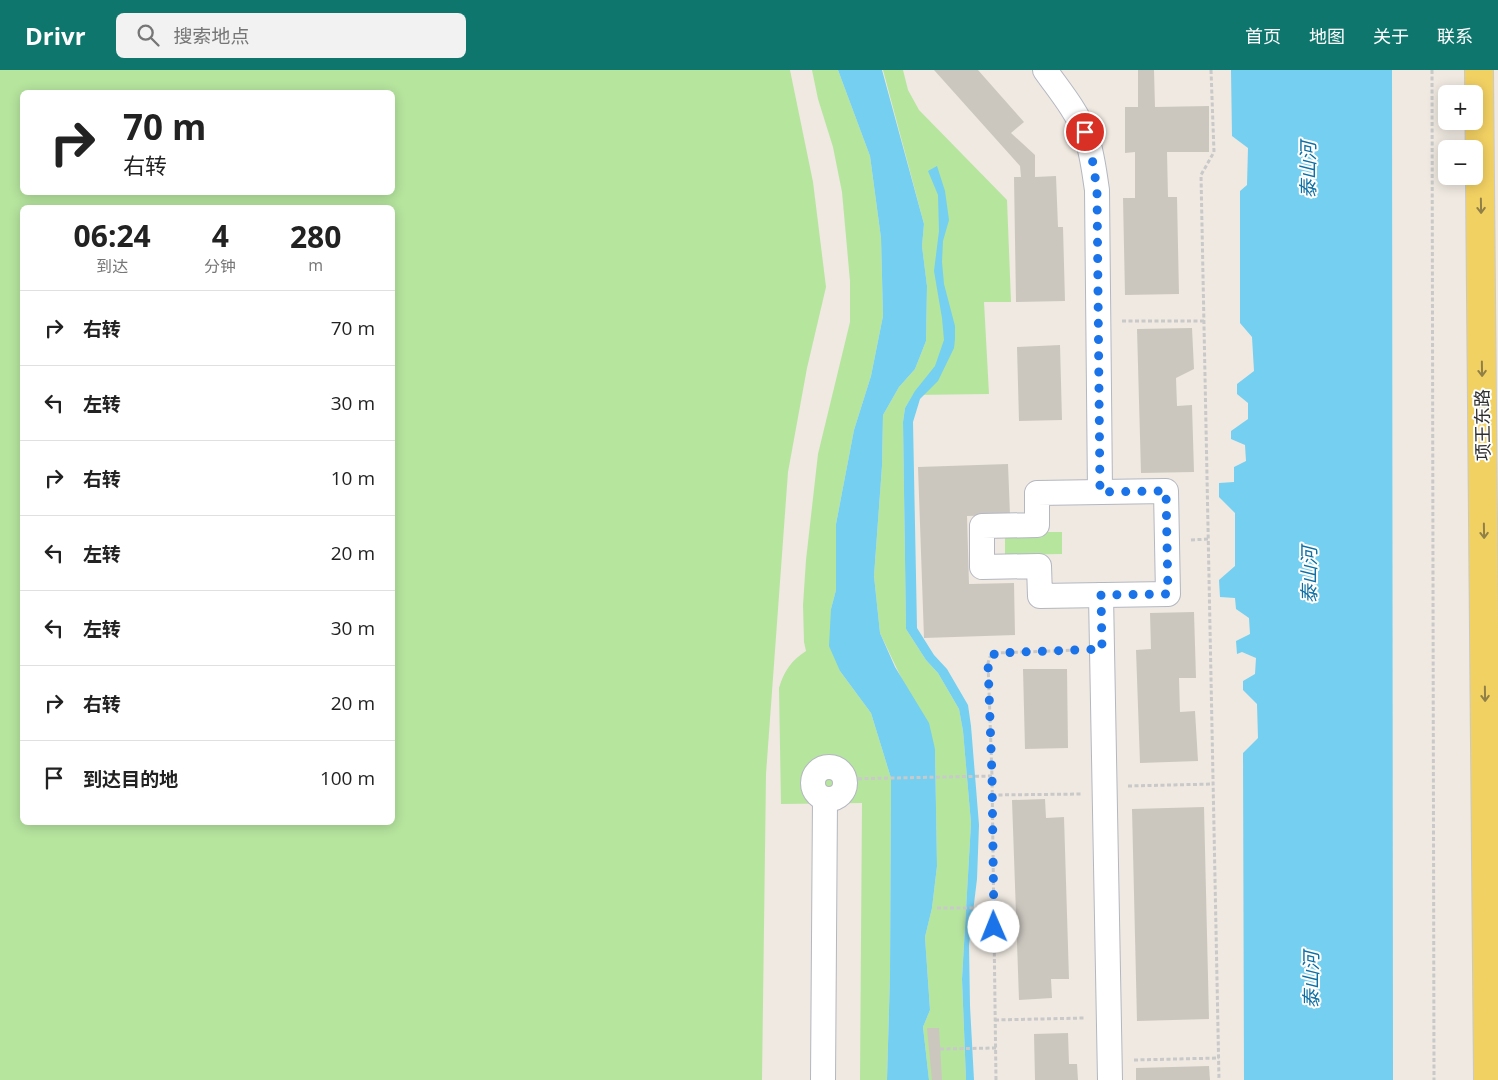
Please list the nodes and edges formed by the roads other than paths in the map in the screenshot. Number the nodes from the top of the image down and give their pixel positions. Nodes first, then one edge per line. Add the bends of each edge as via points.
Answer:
1 (1045, 70) edge
2 (1480, 70) edge
3 (1100, 492) junction
4 (1101, 595) junction
5 (845, 779) road end
6 (1110, 1070) edge
7 (823, 1080) edge
8 (1488, 1080) edge

1 - 3 lane via 1085,132 1097,190
2 -> 8 main road, 项王东路
3 - 4 lane via 1166,491 1168,540 1168,594
3 - 4 lane via 1037,493 1037,525 982,526 982,567 1039,566 1040,596
4 - 6 lane
5 - 7 lane via 841,795 825,799

